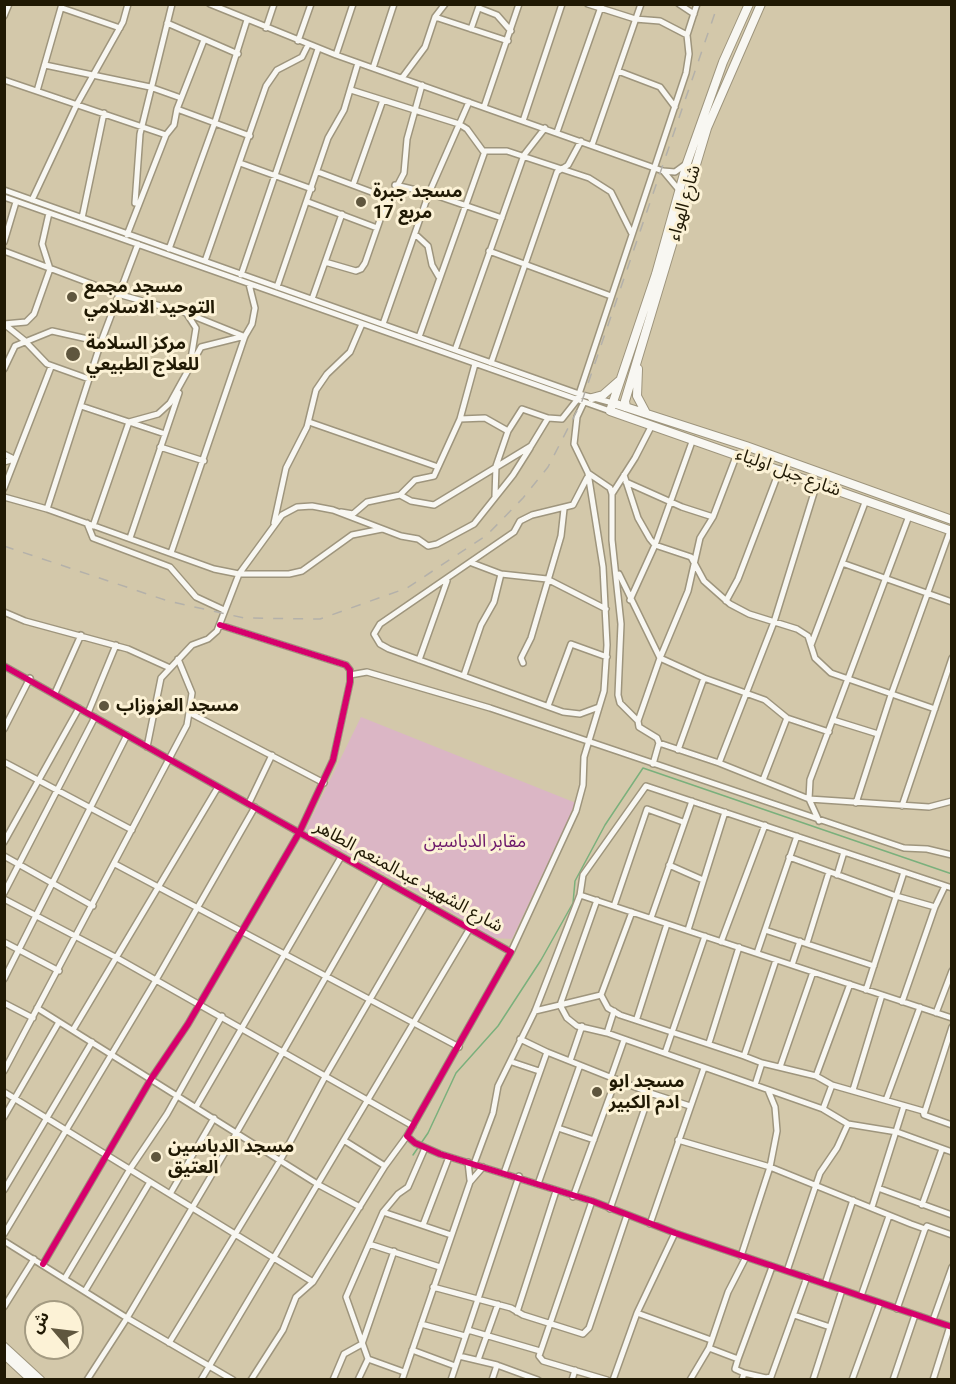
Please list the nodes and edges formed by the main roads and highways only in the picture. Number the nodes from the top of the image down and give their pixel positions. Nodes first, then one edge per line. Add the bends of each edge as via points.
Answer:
1 (749, 4) edge
2 (761, 4) edge
3 (640, 356) junction
4 (621, 380) junction
5 (592, 398) road end
6 (624, 412) junction
7 (646, 413) junction
8 (951, 520) edge
9 (951, 531) edge
10 (4, 1346) edge
11 (4, 1355) edge
12 (31, 1380) edge
13 (41, 1380) edge

1 - 4 highway, شارع الهواء via 723,62 687,163
2 - 3 highway, شارع الهواء via 707,128
3 - 6 highway, شارع الهواء
3 - 7 highway via 637,396
4 - 5 highway
4 - 6 highway, شارع الهواء via 612,407
6 - 7 highway, شارع جبل اولياء
6 - 9 highway, شارع جبل اولياء
7 - 8 highway, شارع جبل اولياء
10 - 13 main road
11 - 12 main road

